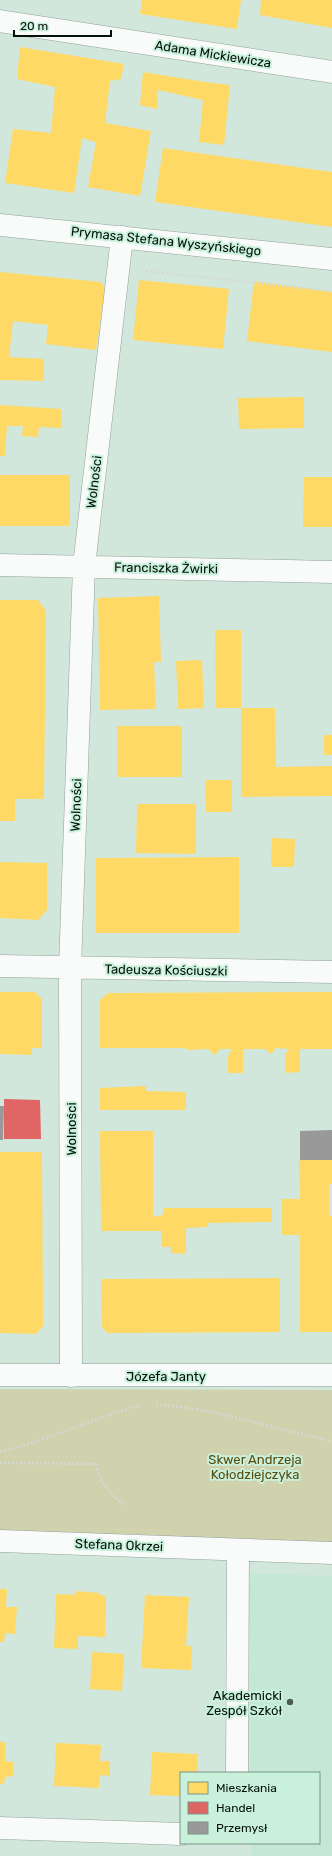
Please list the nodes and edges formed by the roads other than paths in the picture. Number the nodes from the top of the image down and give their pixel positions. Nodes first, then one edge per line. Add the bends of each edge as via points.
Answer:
1 (0, 21) edge
2 (332, 72) edge
3 (0, 224) edge
4 (122, 237) junction
5 (332, 259) edge
6 (0, 565) edge
7 (84, 566) junction
8 (332, 572) edge
9 (0, 966) edge
10 (70, 968) junction
11 (332, 972) edge
12 (0, 1375) edge
13 (332, 1375) edge
14 (71, 1376) junction
15 (0, 1541) edge
16 (238, 1550) junction
17 (332, 1553) edge
18 (237, 1772) edge
19 (0, 1828) edge
20 (180, 1834) edge

1 - 2 street, Adama Mickiewicza
3 - 4 street, Prymasa Stefana Wyszyńskiego
4 - 5 street, Prymasa Stefana Wyszyńskiego
4 - 7 street, Wolności
6 - 7 street, Franciszka Żwirki
7 - 8 street, Franciszka Żwirki
7 - 10 street, Wolności
9 - 10 street, Tadeusza Kościuszki
10 - 11 street, Tadeusza Kościuszki
10 - 14 street, Wolności
12 - 14 street, Józefa Janty
13 - 14 street, Józefa Janty
15 - 16 street, Stefana Okrzei
16 - 17 street, Stefana Okrzei
16 - 18 street
19 - 20 street

